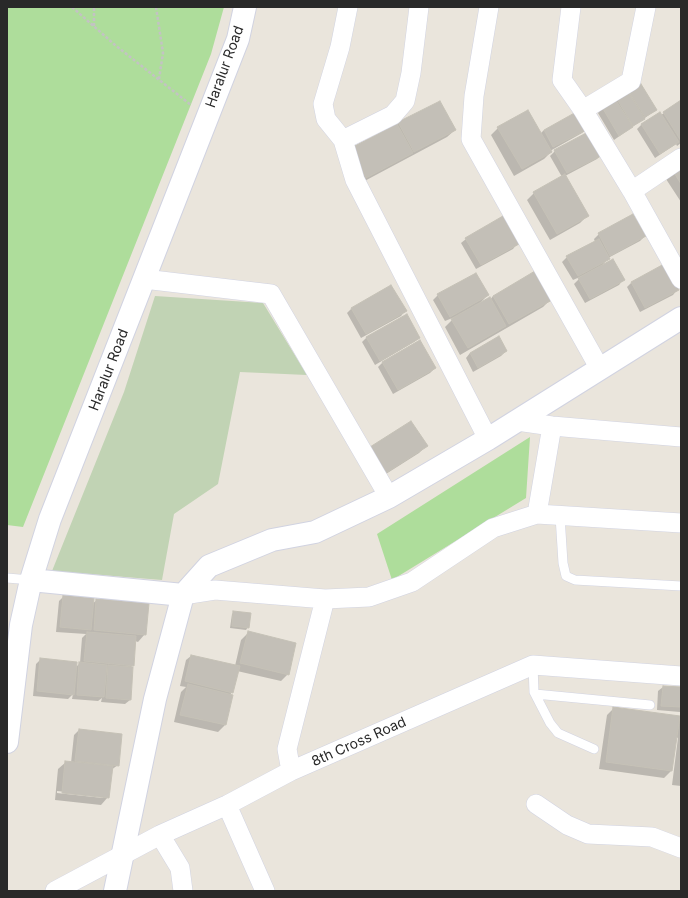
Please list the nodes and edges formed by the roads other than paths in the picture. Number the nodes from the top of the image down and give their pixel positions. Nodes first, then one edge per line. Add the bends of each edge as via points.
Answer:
1 (245, 7) edge
2 (348, 7) edge
3 (419, 7) edge
4 (489, 7) edge
5 (571, 7) edge
6 (646, 7) edge
7 (583, 110) junction
8 (343, 140) junction
9 (681, 158) edge
10 (632, 191) junction
11 (144, 279) junction
12 (681, 279) edge
13 (681, 318) edge
14 (600, 369) junction
15 (517, 421) junction
16 (552, 426) junction
17 (681, 437) edge
18 (488, 439) junction
19 (389, 497) junction
20 (538, 514) junction
21 (560, 516) junction
22 (681, 523) edge
23 (7, 578) edge
24 (31, 580) junction
25 (681, 586) edge
26 (183, 595) junction
27 (325, 599) junction
28 (533, 665) junction
29 (681, 676) edge
30 (535, 694) junction
31 (650, 705) dead end
32 (7, 742) edge
33 (594, 749) dead end
34 (291, 771) junction
35 (536, 804) dead end
36 (227, 805) junction
37 (160, 835) junction
38 (681, 848) edge
39 (122, 856) junction
40 (55, 891) edge
41 (115, 891) edge
42 (183, 891) edge
43 (265, 891) edge

1 - 11 street, Haralur Road via 238,39
2 - 8 street via 340,47 323,104 326,119
3 - 8 street via 405,101 393,115
4 - 14 street via 474,96 471,139
5 - 7 street via 562,80
6 - 7 street via 631,81
7 - 10 street
8 - 18 street via 355,180
9 - 10 street
10 - 12 street
11 - 19 street via 271,294
11 - 24 street, Haralur Road via 50,519
13 - 14 street
14 - 15 street
15 - 16 street
15 - 18 street
16 - 17 street
16 - 20 street
18 - 19 street
19 - 26 street via 315,532 272,540 209,566
20 - 21 street
20 - 27 street via 493,528 412,582 369,597
21 - 22 street
21 - 25 lane via 566,576 575,580
23 - 24 lane
24 - 26 street
24 - 32 street, Haralur Road via 21,625
26 - 27 street via 215,590
26 - 39 street via 155,699
27 - 34 street via 287,749
28 - 29 street, 8th Cross Road
28 - 30 lane
28 - 34 street, 8th Cross Road
30 - 31 lane
30 - 33 lane via 558,733
34 - 36 street, 8th Cross Road
35 - 38 street via 567,825 588,834 652,838
36 - 37 street, 8th Cross Road
36 - 43 street
37 - 39 street, 8th Cross Road
37 - 42 street via 180,868
39 - 40 street, 8th Cross Road
39 - 41 street

